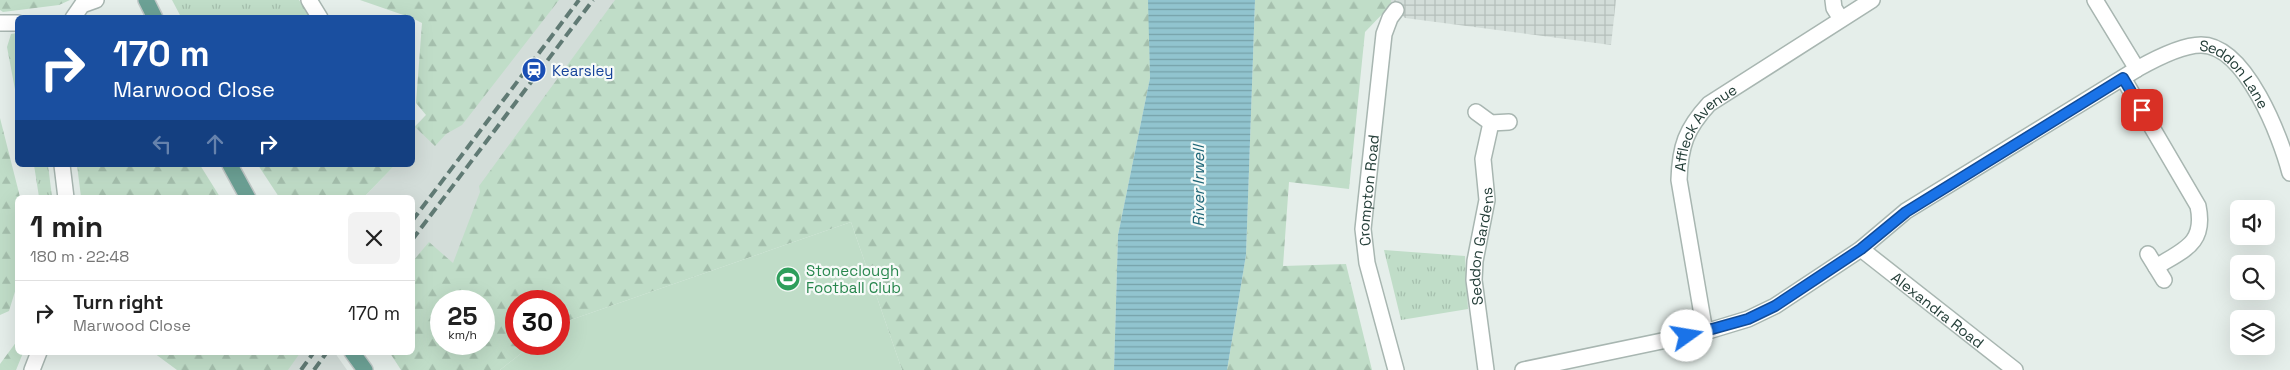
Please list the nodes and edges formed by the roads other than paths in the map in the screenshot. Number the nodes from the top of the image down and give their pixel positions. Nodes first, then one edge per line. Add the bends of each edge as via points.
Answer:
1 (96, 0) edge
2 (146, 0) edge
3 (309, 0) edge
4 (1833, 0) edge
5 (1872, 0) edge
6 (2095, 0) edge
7 (1396, 10) dead end
8 (75, 15) edge
9 (153, 15) edge
10 (318, 15) edge
11 (1841, 19) junction
12 (1, 23) edge
13 (15, 23) edge
14 (2137, 70) junction
15 (2123, 78) junction
16 (1476, 112) dead end
17 (1509, 122) dead end
18 (1491, 123) junction
19 (62, 167) edge
20 (231, 167) edge
21 (2290, 173) edge
22 (66, 195) edge
23 (246, 195) edge
24 (1861, 249) junction
25 (2148, 254) dead end
26 (2156, 267) junction
27 (2164, 280) dead end
28 (1705, 332) junction
29 (38, 355) edge
30 (354, 355) edge
31 (32, 370) edge
32 (365, 370) edge
33 (1396, 370) edge
34 (1486, 370) edge
35 (1523, 370) edge
36 (2015, 370) edge

1 - 8 street via 82,6
2 - 9 main road
3 - 10 street
4 - 11 street
5 - 11 street, Affleck Avenue
6 - 14 street
7 - 33 street, Crompton Road via 1384,34 1363,229 1367,263
11 - 28 street, Affleck Avenue via 1709,104 1686,134 1680,158 1680,180
12 - 13 street
14 - 15 street, Seddon Lane
14 - 21 street, Seddon Lane via 2160,56 2200,45 2211,47 2233,60 2273,120
15 - 24 street, Seddon Lane via 1906,212
15 - 26 street via 2198,206 2199,230 2191,245
16 - 18 street
17 - 18 street
18 - 34 street, Seddon Gardens via 1483,159 1487,200 1474,280
19 - 22 street
20 - 23 main road
24 - 28 street, Seddon Lane via 1775,306 1748,319
24 - 36 street, Alexandra Road
25 - 26 street
26 - 27 street
28 - 35 street, Seddon Lane
29 - 31 street
30 - 32 main road

